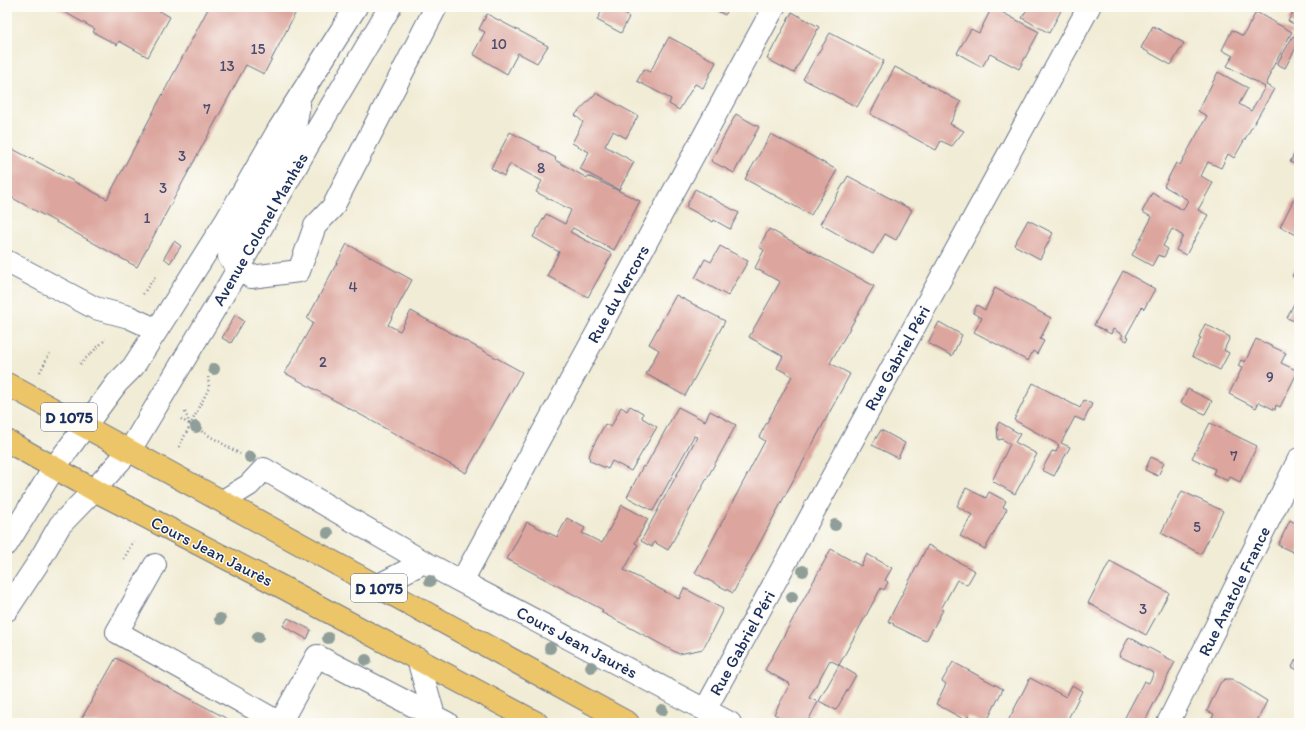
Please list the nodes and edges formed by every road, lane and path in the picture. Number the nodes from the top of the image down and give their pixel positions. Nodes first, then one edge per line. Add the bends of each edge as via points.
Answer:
1 (356, 7) edge
2 (365, 7) edge
3 (436, 7) edge
4 (774, 7) edge
5 (1089, 7) edge
6 (387, 13) edge
7 (300, 96) junction
8 (7, 264) edge
9 (239, 268) junction
10 (157, 330) junction
11 (207, 368) dead end
12 (7, 384) edge
13 (157, 403) junction
14 (190, 425) junction
15 (85, 426) junction
16 (7, 441) edge
17 (130, 450) junction
18 (176, 453) dead end
19 (1299, 459) edge
20 (54, 468) junction
21 (264, 469) junction
22 (94, 490) junction
23 (223, 501) junction
24 (7, 544) edge
25 (128, 552) dead end
26 (124, 559) dead end
27 (424, 562) junction
28 (155, 565) dead end
29 (462, 581) junction
30 (377, 586) junction
31 (7, 610) edge
32 (418, 659) junction
33 (705, 710) junction
34 (441, 720) edge
35 (537, 723) edge
36 (628, 723) edge
37 (730, 723) edge
38 (1168, 723) edge

1 - 7 street, Avenue Colonel Manhès
2 - 6 street
3 - 9 street via 333,207 315,226 299,271 251,277
4 - 29 street, Rue du Vercors
5 - 33 street, Rue Gabriel Péri
6 - 9 street, Avenue Colonel Manhès
7 - 9 street via 293,140 232,240 229,257
7 - 10 street, Avenue Colonel Manhès via 226,221
8 - 10 street via 8,262 95,308 129,317
9 - 13 street, Avenue Colonel Manhès
10 - 15 street, Avenue Colonel Manhès via 133,367 117,382
11 - 14 path via 209,388
12 - 15 main road, D 1075
13 - 14 path
13 - 17 street, Avenue Colonel Manhès
14 - 18 path
14 - 21 path
15 - 17 main road, D 1075
15 - 20 street, Avenue Colonel Manhès
16 - 20 main road, Cours Jean Jaurès / D 1075
17 - 22 street, Avenue Colonel Manhès
17 - 23 main road, D 1075
19 - 38 street, Rue Anatole France
20 - 22 main road, Cours Jean Jaurès / D 1075
20 - 24 street, Avenue Colonel Manhès
21 - 23 street via 249,485
21 - 27 street, Cours Jean Jaurès
22 - 31 street, Avenue Colonel Manhès via 60,525
22 - 32 main road, Cours Jean Jaurès / D 1075
23 - 30 main road, D 1075
25 - 26 path
27 - 29 street, Cours Jean Jaurès
27 - 30 street
28 - 34 street via 117,632 280,723 317,656
29 - 33 street, Cours Jean Jaurès
30 - 36 main road, D 1075
32 - 34 street
32 - 35 main road, Cours Jean Jaurès / D 1075
33 - 37 street, Cours Jean Jaurès

